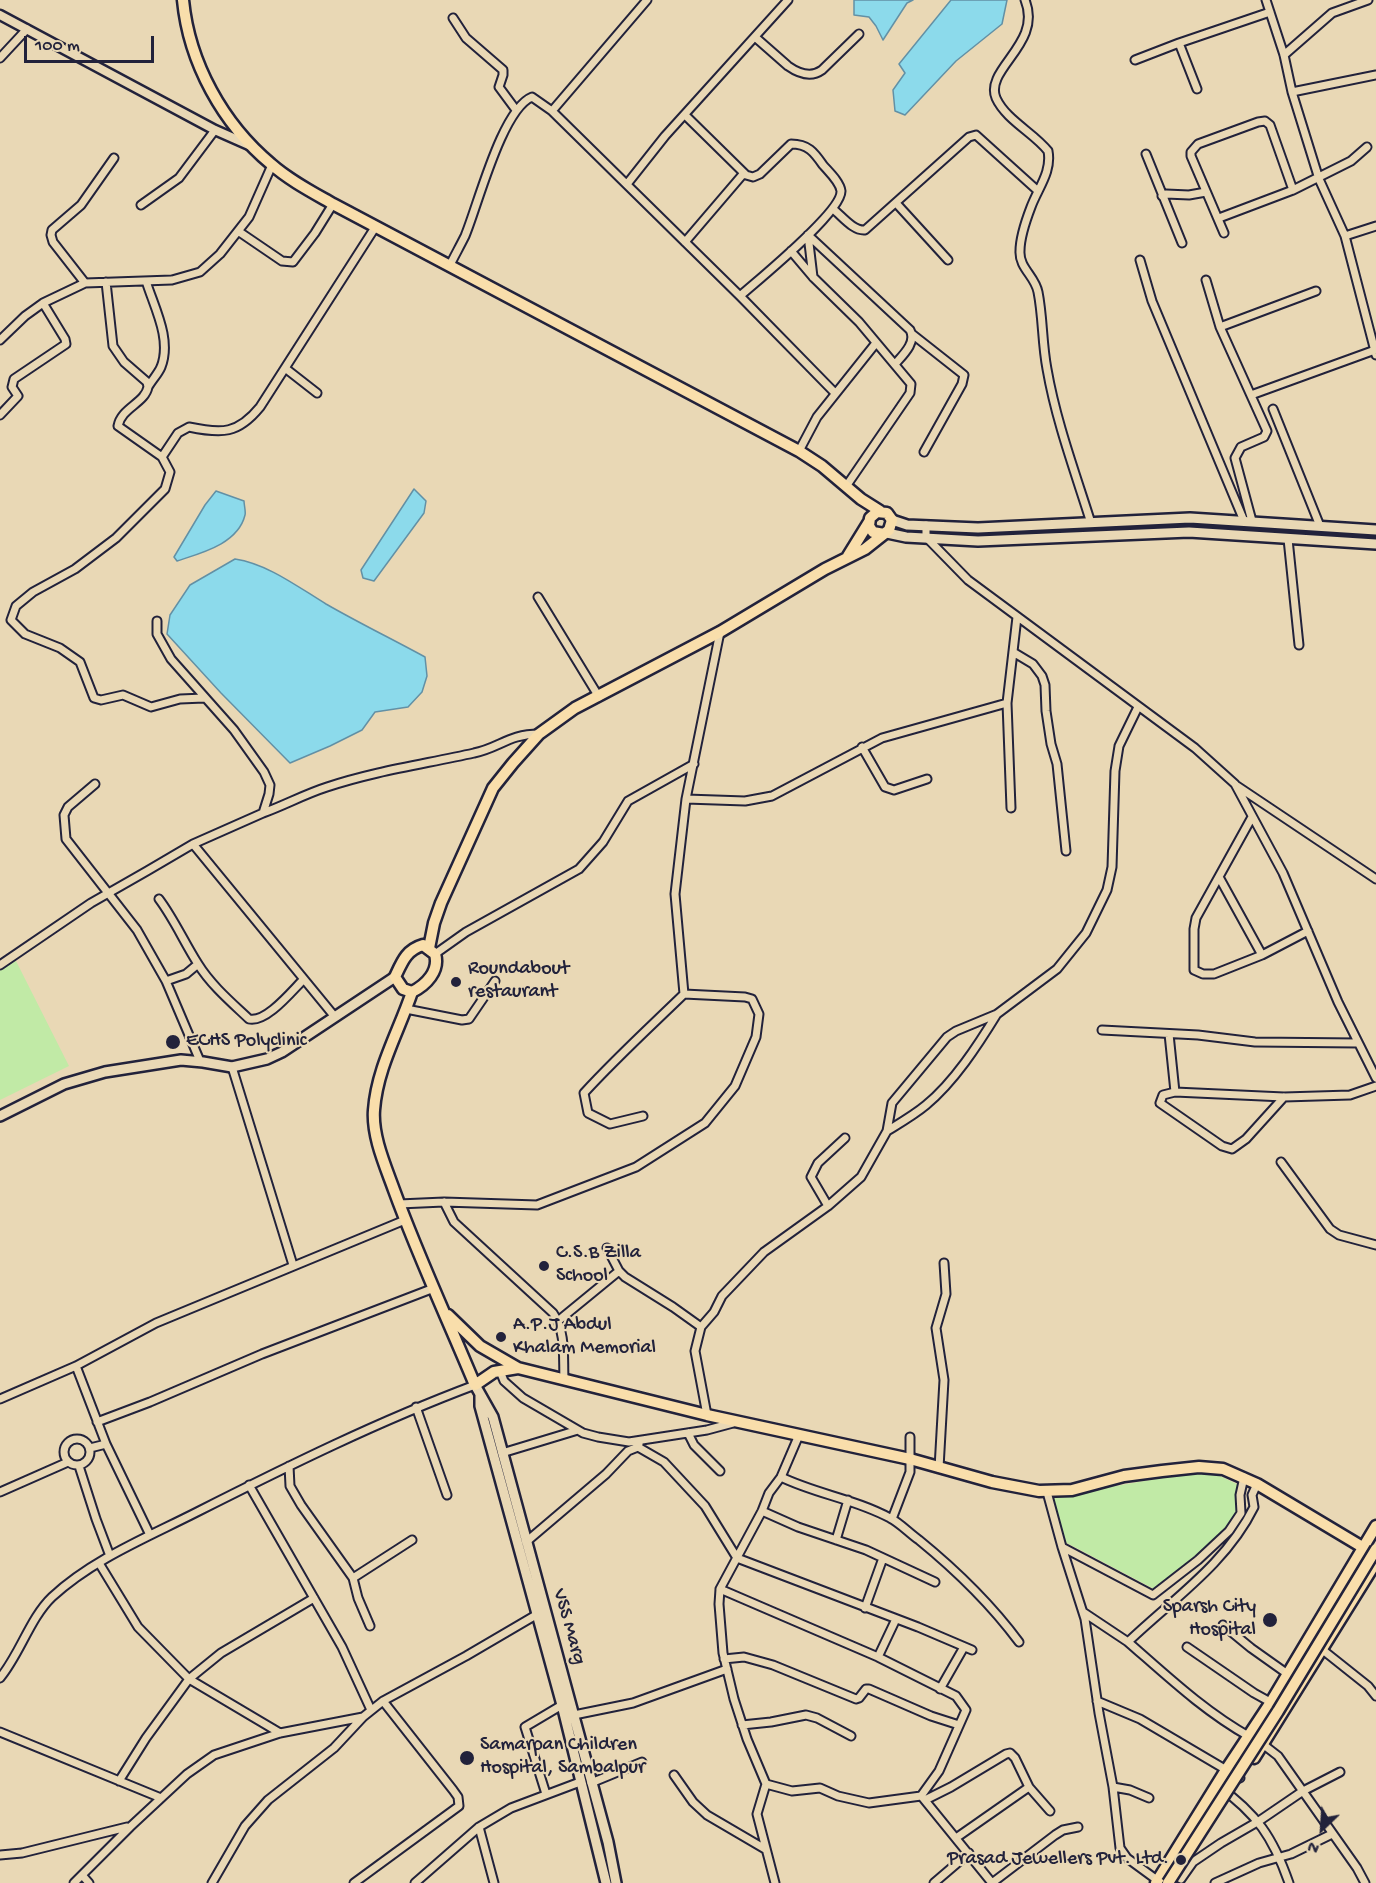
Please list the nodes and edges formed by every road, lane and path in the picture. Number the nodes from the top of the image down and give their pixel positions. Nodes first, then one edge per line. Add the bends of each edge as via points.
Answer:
1 (183, 0) edge
2 (647, 0) edge
3 (788, 0) edge
4 (1025, 0) edge
5 (1368, 0) edge
6 (1268, 1) edge
7 (1270, 12) junction
8 (0, 15) edge
9 (453, 18) dead end
10 (27, 29) junction
11 (859, 34) dead end
12 (755, 37) junction
13 (1179, 43) junction
14 (1284, 55) junction
15 (0, 58) edge
16 (1134, 60) dead end
17 (1376, 75) edge
18 (1197, 89) dead end
19 (1292, 92) junction
20 (516, 110) junction
21 (552, 111) junction
22 (686, 115) junction
23 (215, 130) junction
24 (251, 145) junction
25 (1367, 147) dead end
26 (1146, 154) dead end
27 (114, 158) dead end
28 (272, 165) junction
29 (744, 173) junction
30 (1319, 178) junction
31 (627, 184) junction
32 (1293, 190) junction
33 (1038, 191) junction
34 (1206, 192) junction
35 (1162, 196) junction
36 (896, 203) junction
37 (141, 205) dead end
38 (336, 206) junction
39 (833, 209) junction
40 (1219, 218) junction
41 (376, 226) junction
42 (1376, 226) edge
43 (238, 231) junction
44 (1224, 233) dead end
45 (808, 235) junction
46 (1345, 236) junction
47 (685, 242) junction
48 (1182, 243) dead end
49 (791, 251) junction
50 (948, 260) dead end
51 (1140, 260) dead end
52 (450, 265) junction
53 (813, 277) junction
54 (1206, 280) dead end
55 (146, 281) junction
56 (106, 282) junction
57 (85, 283) junction
58 (1316, 291) dead end
59 (740, 296) junction
60 (43, 303) junction
61 (1220, 327) junction
62 (912, 334) junction
63 (0, 340) edge
64 (876, 343) junction
65 (1375, 352) edge
66 (895, 364) junction
67 (285, 368) junction
68 (148, 387) junction
69 (317, 393) dead end
70 (835, 393) junction
71 (1251, 395) junction
72 (1273, 409) dead end
73 (0, 415) edge
74 (800, 451) junction
75 (924, 452) dead end
76 (162, 457) junction
77 (847, 485) junction
78 (873, 517) junction
79 (892, 520) junction
80 (1248, 521) junction
81 (1091, 523) junction
82 (926, 525) junction
83 (1320, 526) junction
84 (1376, 530) edge
85 (885, 533) junction
86 (926, 537) junction
87 (1288, 539) junction
88 (1376, 544) edge
89 (848, 556) junction
90 (538, 597) dead end
91 (1017, 617) junction
92 (157, 621) dead end
93 (720, 632) junction
94 (1299, 645) dead end
95 (1013, 652) junction
96 (599, 697) junction
97 (204, 698) junction
98 (1007, 703) junction
99 (1138, 707) junction
100 (539, 734) junction
101 (862, 747) junction
102 (694, 764) junction
103 (927, 779) dead end
104 (95, 784) dead end
105 (1235, 784) junction
106 (686, 799) junction
107 (1011, 807) dead end
108 (263, 813) junction
109 (1252, 817) junction
110 (193, 844) junction
111 (1066, 851) dead end
112 (1219, 877) junction
113 (1376, 879) edge
114 (110, 892) junction
115 (159, 899) dead end
116 (1308, 931) junction
117 (432, 951) junction
118 (1262, 955) junction
119 (198, 964) junction
120 (0, 965) edge
121 (395, 977) junction
122 (303, 980) junction
123 (166, 981) junction
124 (495, 981) dead end
125 (412, 992) junction
126 (684, 994) junction
127 (406, 1009) junction
128 (997, 1014) junction
129 (335, 1017) junction
130 (1102, 1030) dead end
131 (1168, 1034) junction
132 (1358, 1043) junction
133 (200, 1061) junction
134 (232, 1067) junction
135 (1376, 1078) edge
136 (1376, 1086) edge
137 (1175, 1092) junction
138 (1284, 1096) junction
139 (0, 1116) edge
140 (643, 1116) dead end
141 (888, 1131) junction
142 (845, 1138) dead end
143 (1281, 1162) dead end
144 (444, 1202) junction
145 (399, 1204) junction
146 (828, 1206) junction
147 (405, 1220) junction
148 (1376, 1245) edge
149 (607, 1248) dead end
150 (944, 1263) dead end
151 (293, 1265) junction
152 (619, 1271) junction
153 (434, 1288) junction
154 (446, 1313) junction
155 (558, 1320) junction
156 (701, 1327) junction
157 (76, 1366) junction
158 (518, 1368) junction
159 (500, 1371) junction
160 (564, 1378) junction
161 (477, 1390) junction
162 (0, 1399) edge
163 (417, 1407) junction
164 (707, 1415) junction
165 (97, 1422) junction
166 (740, 1423) junction
167 (578, 1430) junction
168 (688, 1433) junction
169 (799, 1436) junction
170 (910, 1437) dead end
171 (640, 1443) junction
172 (106, 1444) junction
173 (90, 1448) junction
174 (502, 1453) junction
175 (910, 1459) junction
176 (68, 1462) junction
177 (79, 1466) junction
178 (288, 1466) junction
179 (939, 1468) junction
180 (720, 1471) dead end
181 (781, 1477) junction
182 (1244, 1477) junction
183 (1257, 1484) junction
184 (249, 1485) junction
185 (1043, 1491) junction
186 (0, 1492) edge
187 (447, 1496) dead end
188 (848, 1500) junction
189 (762, 1511) junction
190 (892, 1519) junction
191 (1376, 1526) edge
192 (150, 1535) junction
193 (412, 1540) dead end
194 (836, 1540) junction
195 (526, 1542) junction
196 (1062, 1547) junction
197 (1364, 1548) junction
198 (1376, 1551) edge
199 (110, 1556) junction
200 (738, 1558) junction
201 (883, 1558) junction
202 (1376, 1562) edge
203 (99, 1563) junction
204 (353, 1578) junction
205 (934, 1582) dead end
206 (720, 1589) junction
207 (314, 1598) junction
208 (865, 1608) junction
209 (1083, 1611) junction
210 (536, 1615) junction
211 (896, 1619) junction
212 (1223, 1625) dead end
213 (370, 1626) dead end
214 (1309, 1638) junction
215 (1019, 1642) dead end
216 (1128, 1642) junction
217 (964, 1647) junction
218 (1187, 1647) dead end
219 (972, 1650) dead end
220 (1323, 1650) junction
221 (878, 1658) junction
222 (724, 1659) junction
223 (727, 1669) junction
224 (1288, 1674) junction
225 (0, 1677) edge
226 (189, 1679) junction
227 (1302, 1683) junction
228 (940, 1689) junction
229 (1376, 1696) edge
230 (383, 1701) junction
231 (1097, 1701) junction
232 (1271, 1702) junction
233 (562, 1705) junction
234 (371, 1710) junction
235 (1284, 1710) junction
236 (574, 1715) junction
237 (363, 1717) junction
238 (742, 1725) junction
239 (959, 1725) junction
240 (0, 1732) edge
241 (280, 1733) junction
242 (850, 1736) dead end
243 (1249, 1736) junction
244 (1264, 1743) junction
245 (642, 1762) dead end
246 (1226, 1770) junction
247 (1340, 1772) dead end
248 (674, 1775) dead end
249 (582, 1776) junction
250 (1240, 1778) junction
251 (119, 1781) junction
252 (591, 1783) junction
253 (766, 1784) junction
254 (1217, 1785) junction
255 (1029, 1787) junction
256 (1113, 1787) junction
257 (1303, 1791) junction
258 (546, 1794) junction
259 (1230, 1794) junction
260 (161, 1798) junction
261 (923, 1798) junction
262 (1149, 1798) dead end
263 (1050, 1810) dead end
264 (1259, 1821) junction
265 (130, 1827) junction
266 (479, 1827) junction
267 (1078, 1827) dead end
268 (1332, 1834) junction
269 (956, 1838) junction
270 (765, 1849) junction
271 (969, 1854) junction
272 (0, 1855) edge
273 (1280, 1857) junction
274 (1164, 1870) junction
275 (82, 1875) junction
276 (1167, 1881) edge
277 (74, 1883) edge
278 (89, 1883) edge
279 (212, 1883) edge
280 (354, 1883) edge
281 (415, 1883) edge
282 (494, 1883) edge
283 (606, 1883) edge
284 (616, 1883) edge
285 (775, 1883) edge
286 (934, 1883) edge
287 (992, 1883) edge
288 (1215, 1883) edge
289 (1289, 1883) edge
290 (1365, 1883) edge

1 - 24 main road via 201,70 218,102
2 - 21 street
3 - 12 street
4 - 33 street via 1026,32 1000,72 994,93 1004,109 1048,151 1050,159
5 - 14 street via 1332,13
6 - 7 street
7 - 13 street
7 - 14 street
8 - 10 street
9 - 20 street via 466,38 503,70 499,87
10 - 15 street
10 - 23 street
11 - 12 street via 817,74 788,66
12 - 22 street
13 - 16 street
13 - 18 street
14 - 19 street
17 - 19 street
19 - 30 street
20 - 21 street via 532,97
20 - 52 street via 502,135
21 - 31 street
22 - 29 street
22 - 31 street
23 - 24 street
23 - 37 street via 179,178
24 - 28 main road
25 - 30 street via 1351,161
26 - 35 street
27 - 57 street via 81,205 52,230 53,242
28 - 38 main road
28 - 43 street via 249,217
29 - 39 street via 753,177 760,174 791,144 807,146 840,186 840,200
29 - 47 street
30 - 32 street
30 - 46 street
31 - 47 street
32 - 34 street via 1270,124 1265,121 1193,148 1191,156
32 - 40 street
33 - 36 street via 976,135 969,137
33 - 81 street via 1030,208 1020,258 1038,289 1052,396
34 - 35 street
34 - 40 street
35 - 48 street
36 - 39 street via 865,230 859,230
36 - 50 street
38 - 41 main road
38 - 43 street via 293,262 282,261
39 - 45 street
40 - 44 street
41 - 52 main road
41 - 67 street
42 - 46 street
43 - 55 street via 200,272 171,280
45 - 49 street
45 - 53 street
45 - 62 street
46 - 65 street
47 - 59 street
49 - 53 street
49 - 59 street
51 - 80 street via 1152,301
52 - 74 main road
53 - 64 street
54 - 61 street
55 - 56 street
55 - 68 street via 165,345 160,368
56 - 57 street
56 - 68 street via 113,346
57 - 60 street
58 - 61 street
59 - 70 street
60 - 63 street
60 - 73 street via 66,344 14,379 11,385 18,396
61 - 71 street
62 - 66 street via 908,348
62 - 75 street via 964,375
64 - 66 street
64 - 70 street
65 - 71 street
66 - 77 street via 911,384 910,393
67 - 69 street
67 - 76 street via 249,420 234,429 185,428
68 - 76 street via 121,417 118,426
70 - 74 street via 817,417
71 - 80 street via 1267,431 1264,437 1241,447 1235,458
72 - 83 street
74 - 77 main road
76 - 97 street via 170,472 165,489 116,538 75,569 21,601 11,620 25,634 60,648 80,662 94,698 123,694 152,707 180,699
77 - 78 main road
78 - 79 main road via 887,513
78 - 85 main road via 873,532
78 - 89 main road
79 - 82 main road
79 - 85 main road
80 - 81 main road via 1190,518
80 - 83 main road
81 - 82 main road via 978,528
82 - 86 street
83 - 84 main road
85 - 86 main road
85 - 89 main road via 865,549
86 - 87 main road via 978,541 1190,532
86 - 91 street via 968,580
87 - 88 main road
87 - 94 street
89 - 93 main road
90 - 96 street
91 - 95 street
91 - 99 street
92 - 97 street via 162,647
93 - 96 main road
93 - 102 street
95 - 98 street
95 - 111 street via 1033,664 1045,686
96 - 100 main road via 575,708
97 - 108 street via 234,730 264,772 270,785
98 - 101 street
98 - 107 street
99 - 105 street via 1195,748
99 - 128 street via 1119,746 1112,867 1107,890 1086,933 1057,969
100 - 108 street via 524,734 477,753 325,787
100 - 117 main road via 493,788 441,903 434,923
101 - 103 street via 885,787 894,790
101 - 106 street via 772,796 745,801
102 - 106 street
102 - 117 street via 628,801 603,842 579,869
104 - 114 street via 68,807 64,825 66,839
105 - 109 street
105 - 113 street
106 - 126 street via 675,894
108 - 110 street
109 - 112 street
109 - 116 street via 1283,873
110 - 114 street
110 - 122 street
112 - 118 street
112 - 118 street via 1196,918 1194,970 1214,974
114 - 120 street
114 - 123 street
115 - 119 street
116 - 118 street
116 - 132 street
117 - 121 main road via 423,945 414,947
117 - 125 main road via 437,960 435,971
119 - 122 street via 249,1019 265,1016
119 - 123 street via 186,974
121 - 125 main road via 403,989
121 - 129 main road
122 - 129 street
123 - 133 street
124 - 127 street via 469,1019
125 - 127 main road
126 - 140 street via 584,1093 588,1113 610,1124
126 - 144 street via 745,997 752,999 759,1014 756,1038 735,1086 705,1124 636,1167 537,1205
127 - 145 main road via 381,1074 374,1113 384,1161
128 - 141 street via 942,1089 928,1104
128 - 141 street via 947,1036 892,1103
129 - 134 main road via 282,1052
130 - 131 street
131 - 132 street via 1255,1042
131 - 137 street
132 - 135 street
133 - 134 main road
133 - 139 main road via 181,1060 105,1072 64,1084
134 - 151 street
136 - 138 street via 1350,1095
137 - 138 street
137 - 138 street via 1163,1095 1160,1103 1232,1149
141 - 146 street via 861,1177
142 - 146 street via 818,1163 811,1178
143 - 148 street via 1330,1229
144 - 145 street
144 - 155 street via 454,1222
145 - 147 main road
146 - 156 street via 764,1252 722,1296
147 - 151 street
147 - 153 main road
149 - 152 street
150 - 179 street via 946,1294 936,1328 944,1380
151 - 157 street via 156,1323
152 - 155 street
152 - 156 street
153 - 154 main road
153 - 165 street
154 - 158 main road via 480,1346
154 - 161 main road
155 - 160 street
156 - 164 street via 695,1351
157 - 162 street
157 - 165 street
158 - 159 main road
158 - 160 main road
159 - 161 main road via 494,1372
159 - 167 street via 523,1398
160 - 164 main road
161 - 163 street
161 - 174 main road, VSS Marg via 493,1417
161 - 210 main road
163 - 178 street
163 - 187 street
164 - 166 main road
165 - 172 street
166 - 168 street
166 - 169 main road
167 - 171 street
167 - 174 street
168 - 171 street
168 - 180 street via 694,1445
169 - 175 main road
169 - 181 street
170 - 175 street
171 - 195 street
171 - 200 street via 664,1462 705,1506
172 - 173 street
172 - 192 street
173 - 176 street via 80,1439 68,1443 64,1456
173 - 177 street via 89,1459
174 - 195 main road, VSS Marg
175 - 179 main road
175 - 190 street via 910,1472
176 - 177 street
176 - 186 street
177 - 199 street
178 - 184 street
178 - 204 street via 290,1486 301,1505
179 - 185 main road
181 - 188 street
181 - 189 street
182 - 183 main road
182 - 185 main road via 1222,1469 1199,1467 1139,1474 1072,1490
182 - 196 street via 1242,1513 1229,1531 1153,1595
183 - 197 main road
183 - 216 street via 1252,1495 1254,1507 1230,1547
184 - 192 street
184 - 207 street
185 - 196 street
188 - 190 street
188 - 194 street
189 - 194 street
189 - 200 street
190 - 215 street via 969,1583
191 - 197 main road
192 - 199 street
193 - 204 street
194 - 201 street
195 - 236 main road, VSS Marg
196 - 209 street
197 - 198 street
197 - 214 main road
198 - 276 main road, bridge
199 - 203 street
200 - 206 street
200 - 208 street
201 - 205 street
201 - 208 street
202 - 220 main road
203 - 225 street via 51,1598
203 - 226 street via 138,1627
204 - 213 street
206 - 221 street
206 - 222 street
207 - 226 street via 220,1653
207 - 234 street
208 - 211 street
209 - 216 street
209 - 231 street
210 - 230 street
210 - 233 main road
211 - 217 street
211 - 221 street
212 - 224 street
214 - 220 street
214 - 224 main road
216 - 243 street via 1209,1710
217 - 219 street
217 - 228 street
218 - 232 street
220 - 227 main road
220 - 229 street
221 - 228 street
222 - 223 street
222 - 239 street via 744,1657 773,1665 856,1699 869,1689
223 - 236 street via 633,1703
223 - 238 street
224 - 227 street
224 - 232 main road
226 - 241 street
226 - 251 street
227 - 235 main road
228 - 239 street via 956,1696 966,1710
230 - 234 street
230 - 280 street via 460,1803
231 - 246 street via 1140,1719
231 - 256 street
232 - 235 street
232 - 243 main road
233 - 249 main road
233 - 258 street via 525,1727
234 - 237 street
235 - 244 main road
236 - 249 main road, VSS Marg
237 - 241 street
237 - 279 street via 334,1748 268,1800 245,1826
238 - 242 street via 806,1716
238 - 253 street
239 - 261 street
240 - 251 street
241 - 260 street via 214,1755
243 - 244 street
243 - 246 main road
244 - 250 main road
244 - 257 street
245 - 252 street
246 - 250 street
246 - 254 main road
247 - 257 street
248 - 270 street via 693,1803 707,1815
249 - 252 main road, VSS Marg
249 - 258 street
249 - 283 main road
250 - 259 main road
251 - 260 street
252 - 284 main road, VSS Marg
253 - 261 street via 792,1791 820,1788 869,1803
253 - 270 street via 758,1814
254 - 259 street
254 - 274 main road
255 - 261 street via 1015,1758 1006,1754 951,1787
255 - 263 street
255 - 269 street
256 - 262 street
256 - 276 street via 1123,1854
257 - 264 street
257 - 268 street
258 - 266 street
259 - 264 street
259 - 276 main road
260 - 265 street
261 - 269 street
264 - 273 street
264 - 276 street via 1193,1862 1182,1879
265 - 272 street
265 - 275 street
266 - 281 street
266 - 282 street
267 - 287 street via 1063,1830
268 - 273 street
268 - 290 street
269 - 271 street
270 - 285 street
271 - 286 street
271 - 287 street
273 - 288 street
273 - 289 street
274 - 276 main road
274 - 276 street
275 - 277 street
275 - 278 street

